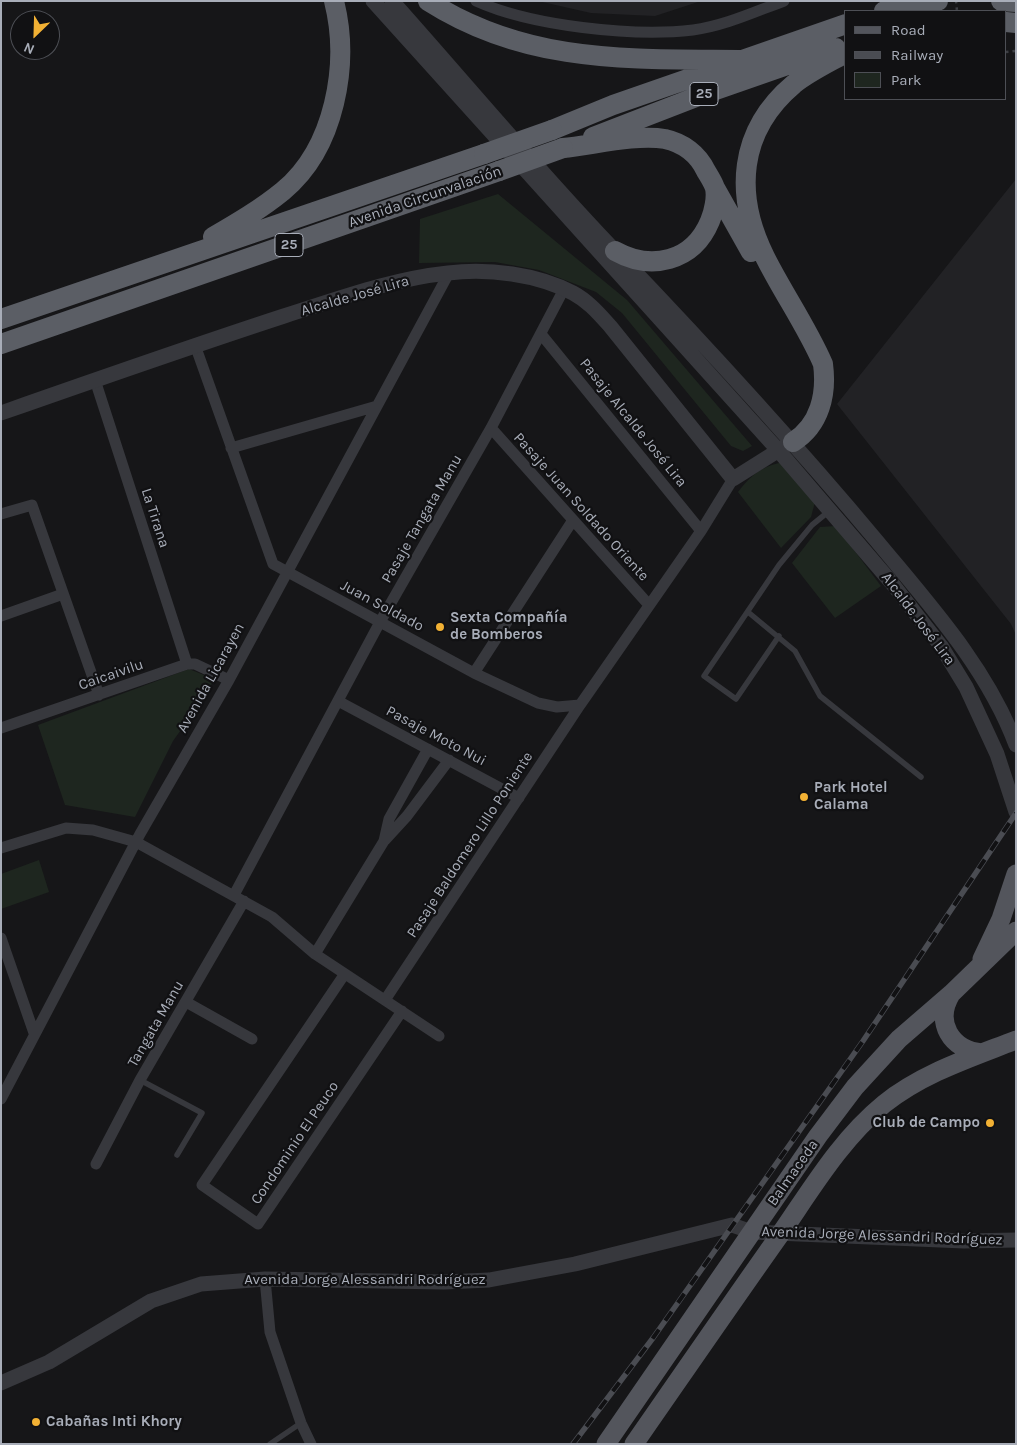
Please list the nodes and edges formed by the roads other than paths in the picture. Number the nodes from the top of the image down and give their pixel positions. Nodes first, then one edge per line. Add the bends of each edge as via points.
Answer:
1 (334, 1) edge
2 (373, 1) edge
3 (392, 1) edge
4 (428, 1) edge
5 (476, 1) edge
6 (784, 1) edge
7 (938, 1) edge
8 (1001, 1) edge
9 (1016, 2) edge
10 (889, 10) edge
11 (844, 25) edge
12 (844, 45) edge
13 (844, 54) edge
14 (740, 60) junction
15 (563, 148) junction
16 (715, 188) junction
17 (615, 251) junction
18 (178, 258) junction
19 (449, 273) junction
20 (564, 289) junction
21 (1, 319) edge
22 (541, 334) junction
23 (1, 344) edge
24 (195, 345) junction
25 (95, 380) junction
26 (377, 406) junction
27 (1, 413) edge
28 (491, 428) junction
29 (786, 446) junction
30 (232, 448) junction
31 (734, 479) junction
32 (830, 510) junction
33 (1, 514) edge
34 (573, 520) junction
35 (701, 531) junction
36 (287, 573) junction
37 (63, 594) junction
38 (649, 605) junction
39 (748, 612) junction
40 (1, 616) edge
41 (380, 622) junction
42 (779, 636) junction
43 (187, 664) junction
44 (474, 673) junction
45 (229, 680) junction
46 (99, 695) junction
47 (338, 701) junction
48 (580, 706) junction
49 (1, 728) edge
50 (1016, 745) edge
51 (428, 749) junction
52 (449, 760) junction
53 (921, 778) dead end
54 (519, 798) junction
55 (1016, 812) edge
56 (384, 841) junction
57 (136, 842) junction
58 (1, 848) edge
59 (1016, 874) edge
60 (234, 895) junction
61 (244, 901) junction
62 (1016, 931) edge
63 (1, 938) edge
64 (315, 954) junction
65 (978, 967) junction
66 (347, 971) junction
67 (951, 994) junction
68 (385, 1000) junction
69 (186, 1002) junction
70 (402, 1011) junction
71 (34, 1033) junction
72 (439, 1036) dead end
73 (252, 1039) dead end
74 (1016, 1040) edge
75 (982, 1053) junction
76 (140, 1080) junction
77 (1, 1099) edge
78 (176, 1155) dead end
79 (96, 1164) dead end
80 (752, 1232) junction
81 (781, 1233) junction
82 (1016, 1240) edge
83 (265, 1279) junction
84 (1, 1383) edge
85 (301, 1423) junction
86 (270, 1444) edge
87 (310, 1444) edge
88 (606, 1444) edge
89 (634, 1444) edge

1 - 18 highway via 341,47 339,82 330,116 316,148 284,190 250,216
2 - 29 street, Alcalde José Lira
3 - 17 street, Alcalde José Lira
4 - 14 highway via 479,28 555,51 608,58
5 - 6 street via 503,13 639,33 716,25
7 - 10 highway
8 - 9 highway
11 - 14 highway, Avenida Circunvalación / 25
12 - 15 highway, Avenida Circunvalación / 25
13 - 29 highway via 796,82 773,104 757,130 745,174 746,206 755,235 823,364 825,386 820,408 809,428
14 - 18 highway, Avenida Circunvalación / 25, bridge via 484,154
15 - 16 highway via 666,139 685,147 699,158
15 - 23 highway, Avenida Circunvalación / 25, bridge
16 - 17 highway via 708,227 686,251 654,262 632,260
16 - 29 highway via 763,272 811,370 814,392 810,413 803,429
17 - 29 street, Alcalde José Lira
18 - 21 highway, Avenida Circunvalación / 25
19 - 20 street, Alcalde José Lira via 515,275
19 - 24 street, Alcalde José Lira via 373,288
19 - 26 street, Avenida Licarayen
20 - 22 street, Pasaje Tangata Manu
20 - 31 street, Alcalde José Lira via 588,303 599,314
22 - 28 street, Pasaje Tangata Manu
22 - 35 street, Pasaje Alcalde José Lira
24 - 25 street, Alcalde José Lira
24 - 30 street, Juan Soldado
25 - 27 street, Alcalde José Lira
25 - 43 street, La Tirana
26 - 30 street
26 - 36 street, Avenida Licarayen
28 - 34 street, Pasaje Juan Soldado Oriente
28 - 41 street, Pasaje Tangata Manu
29 - 31 street
29 - 32 street, Alcalde José Lira
29 - 50 street, Alcalde José Lira via 962,647 991,692
30 - 36 street, Juan Soldado via 273,564
31 - 35 street
32 - 39 lane via 812,525 785,558
32 - 55 street, Alcalde José Lira via 897,589 954,666 988,732
33 - 37 street via 32,504
34 - 38 street, Pasaje Juan Soldado Oriente
34 - 44 street
35 - 38 street
36 - 41 street, Juan Soldado
36 - 45 street, Avenida Licarayen
37 - 40 street
37 - 46 street
38 - 48 street
39 - 42 lane
39 - 42 lane via 704,676 736,699
41 - 44 street, Juan Soldado
41 - 47 street, Pasaje Tangata Manu
42 - 53 lane via 796,651 820,696
43 - 45 street via 195,664
43 - 46 street, Caicaivilu
44 - 48 street, Juan Soldado via 538,703 558,707
45 - 57 street, Avenida Licarayen
46 - 49 street, Caicaivilu
47 - 51 street, Pasaje Moto Nui
47 - 60 street, Pasaje Tangata Manu
48 - 54 street, Pasaje Baldomero Lillo Poniente
51 - 52 street, Pasaje Moto Nui
51 - 56 street via 389,819
52 - 54 street, Pasaje Moto Nui
52 - 56 street
54 - 68 street, Pasaje Baldomero Lillo Poniente
56 - 64 street
57 - 58 street via 93,830 66,828
57 - 60 street
57 - 71 street, Avenida Licarayen
59 - 65 main road via 1001,919
60 - 61 street
61 - 64 street via 272,917
61 - 69 street, Tangata Manu
62 - 65 main road, Balmaceda
63 - 71 street
64 - 66 street
65 - 67 main road, Balmaceda
66 - 68 street
66 - 70 street, Condominio El Peuco via 202,1185 258,1224
67 - 75 main road via 944,1010 949,1035 967,1050
67 - 80 main road, Balmaceda via 900,1039 856,1087
68 - 70 street
69 - 73 street
69 - 76 street, Tangata Manu
70 - 72 street
71 - 77 street, Avenida Licarayen
74 - 75 main road, Balmaceda
75 - 81 main road, Balmaceda via 921,1079 867,1119 837,1153
76 - 78 lane via 202,1112
76 - 79 street, Tangata Manu
80 - 81 street, Avenida Jorge Alessandri Rodríguez
80 - 83 street, Avenida Jorge Alessandri Rodríguez via 732,1225 575,1264 489,1280
80 - 88 main road, Balmaceda
81 - 82 street, Avenida Jorge Alessandri Rodríguez via 964,1241
81 - 89 main road, Balmaceda
83 - 84 street, Avenida Jorge Alessandri Rodríguez via 201,1284 151,1301 49,1362
83 - 85 street via 270,1332
85 - 86 lane
85 - 87 street

